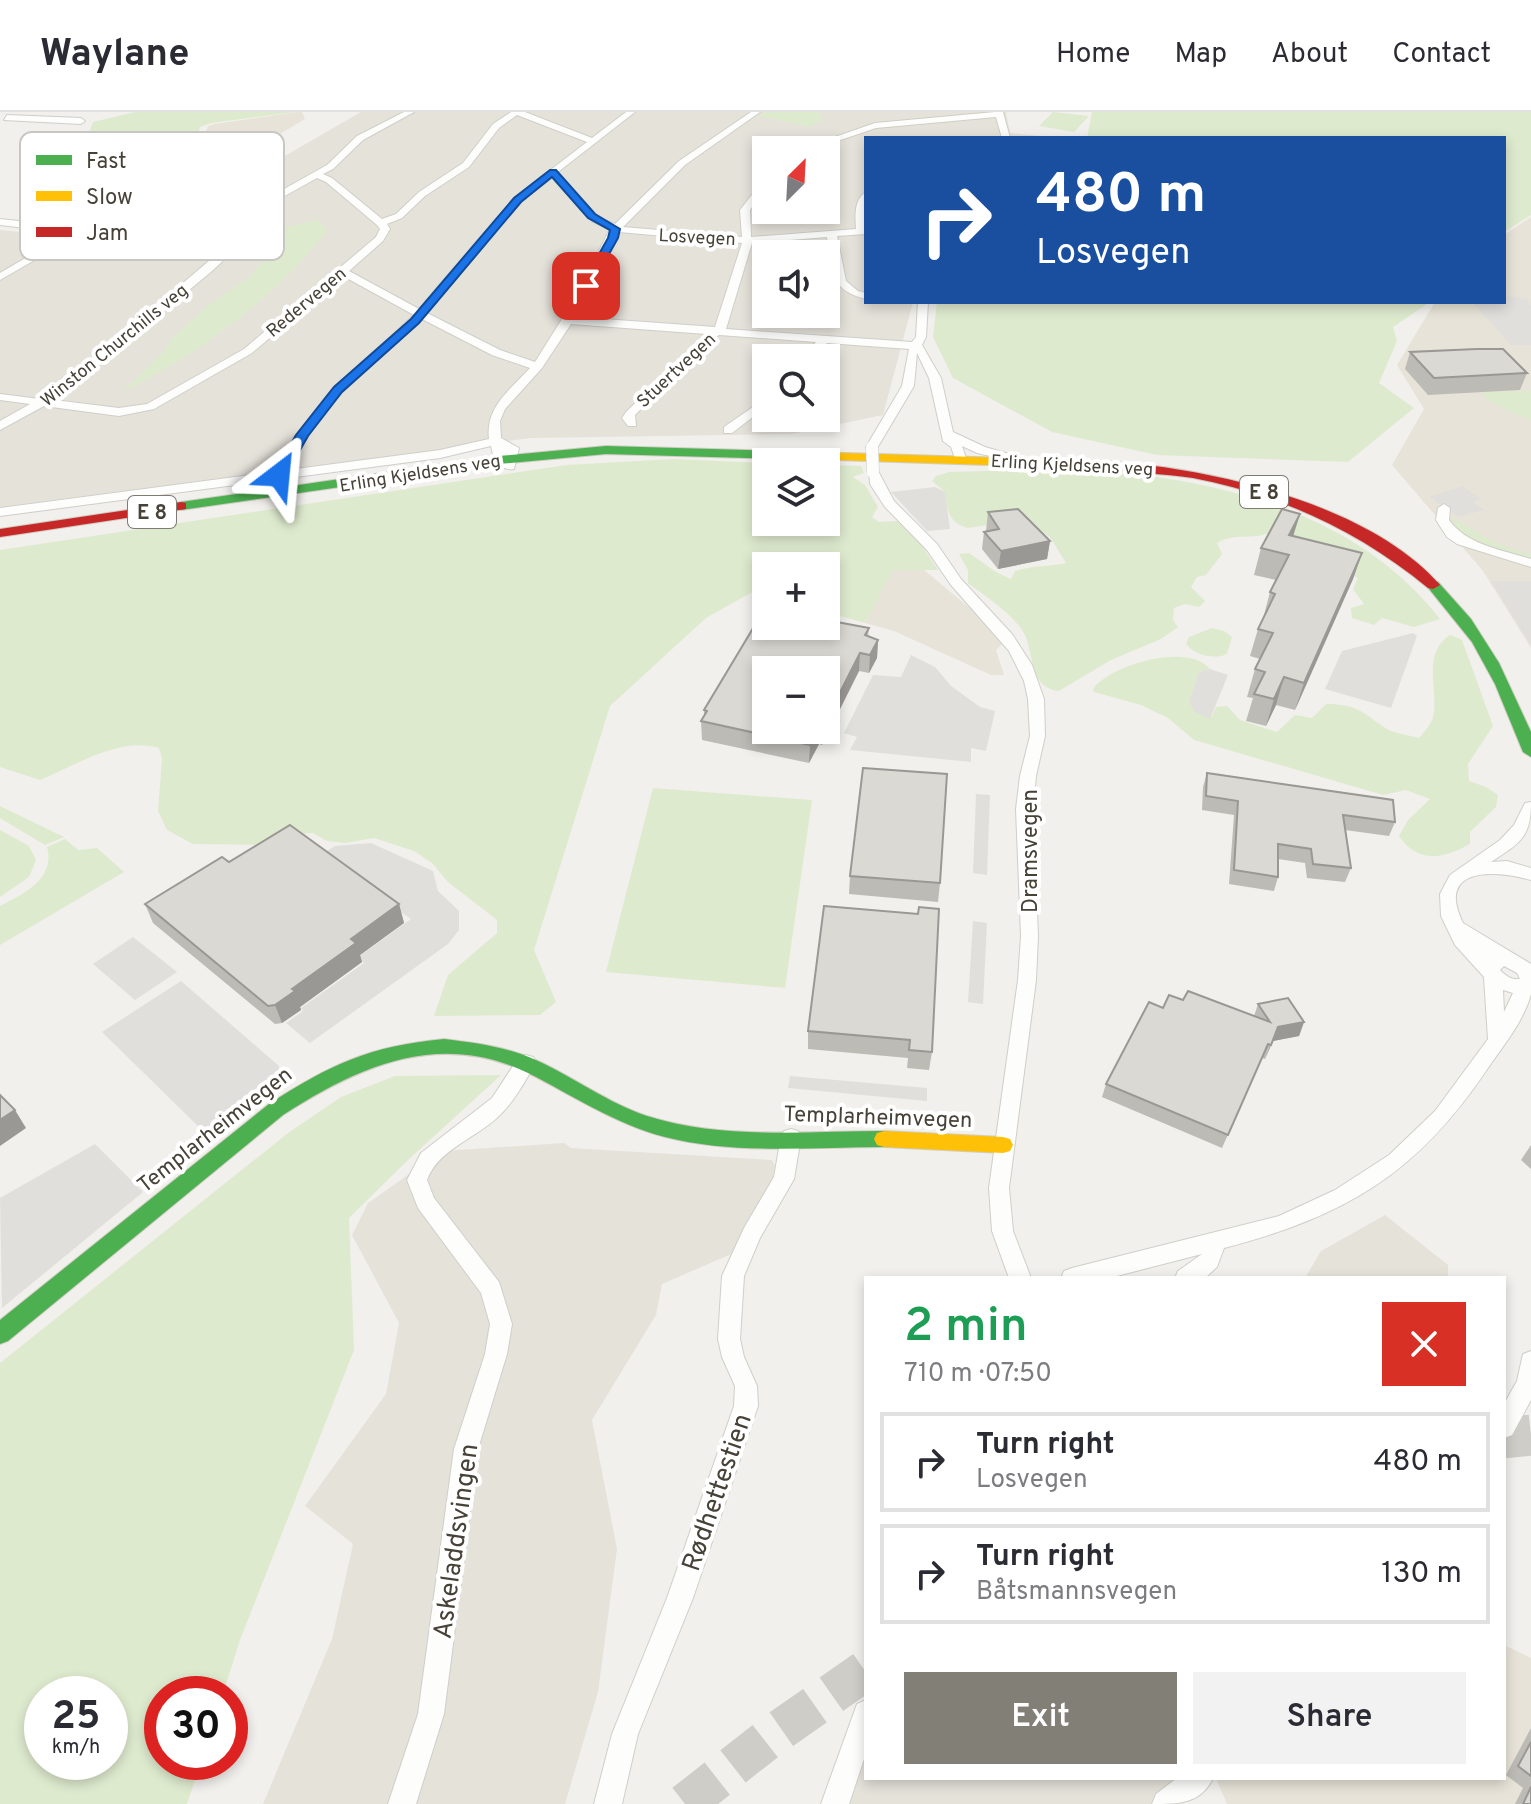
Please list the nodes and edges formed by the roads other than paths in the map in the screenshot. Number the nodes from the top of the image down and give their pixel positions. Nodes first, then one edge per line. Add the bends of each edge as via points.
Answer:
1 (18, 112) edge
2 (410, 112) edge
3 (517, 112) edge
4 (631, 112) edge
5 (756, 112) edge
6 (999, 113) edge
7 (4, 119) edge
8 (81, 121) dead end
9 (920, 121) junction
10 (921, 134) dead end
11 (837, 136) edge
12 (1005, 136) edge
13 (593, 141) junction
14 (553, 172) junction
15 (317, 175) junction
16 (284, 193) edge
17 (752, 200) edge
18 (864, 201) edge
19 (0, 222) edge
20 (381, 223) junction
21 (20, 224) edge
22 (615, 229) junction
23 (864, 231) edge
24 (832, 234) junction
25 (747, 240) junction
26 (29, 260) edge
27 (217, 260) edge
28 (342, 271) junction
29 (0, 277) edge
30 (864, 295) edge
31 (920, 304) edge
32 (421, 314) junction
33 (567, 320) junction
34 (716, 331) junction
35 (824, 339) junction
36 (820, 344) edge
37 (917, 346) junction
38 (538, 366) junction
39 (0, 397) edge
40 (46, 401) junction
41 (752, 412) edge
42 (632, 423) dead end
43 (0, 426) edge
44 (728, 430) dead end
45 (948, 437) junction
46 (680, 451) junction
47 (506, 454) junction
48 (938, 461) junction
49 (961, 461) junction
50 (1026, 461) junction
51 (279, 475) junction
52 (1444, 508) dead end
53 (0, 512) edge
54 (0, 533) edge
55 (1531, 563) edge
56 (1531, 752) edge
57 (1531, 807) edge
58 (1464, 870) junction
59 (1531, 874) edge
60 (1506, 965) edge
61 (1529, 980) edge
62 (1496, 1037) junction
63 (526, 1062) junction
64 (791, 1137) junction
65 (1003, 1145) junction
66 (1214, 1243) junction
67 (1019, 1276) edge
68 (1080, 1276) edge
69 (1189, 1276) edge
70 (0, 1334) edge
71 (1531, 1361) edge
72 (1506, 1423) edge
73 (864, 1719) edge
74 (1197, 1780) edge
75 (402, 1804) edge
76 (608, 1804) edge
77 (835, 1804) edge
78 (1168, 1804) edge

1 - 7 street
2 - 15 street, Winston Churchills veg via 360,138
3 - 13 street
3 - 20 street, Redervegen via 496,126 466,165 399,216
4 - 13 street
5 - 22 street via 682,163
6 - 9 street
6 - 12 street
7 - 8 street
9 - 10 street
9 - 11 street via 874,121
13 - 14 street
14 - 22 street, Losvegen via 592,216
14 - 32 street via 517,200
15 - 16 street, Winston Churchills veg
15 - 20 street
17 - 25 street, Stuertvegen via 745,210
18 - 23 street via 860,212
19 - 21 street
20 - 28 street, Redervegen via 385,229 380,239
22 - 25 street, Losvegen
22 - 33 street
23 - 24 street, Losvegen
24 - 25 street, Losvegen
24 - 30 street via 839,282
25 - 34 street, Stuertvegen via 724,321
26 - 29 street
27 - 40 street, Winston Churchills veg
28 - 32 street
28 - 40 street, Redervegen via 248,351 150,407 119,412
31 - 37 street, Dramsvegen
32 - 38 street via 505,356
32 - 51 street via 331,397
33 - 34 street
33 - 38 street
34 - 35 street
34 - 42 street, Stuertvegen via 630,414
35 - 36 street
35 - 37 street
37 - 45 street via 935,378
37 - 65 street, Dramsvegen, bridge via 909,362 908,386 872,447 875,482 1014,645 1037,701 1039,737 1026,790 1026,1001
38 - 47 street via 496,415 494,431
39 - 40 street, Redervegen
40 - 43 street, Winston Churchills veg
41 - 44 street
45 - 48 street
45 - 49 street
45 - 50 street
46 - 47 main road, Erling Kjeldsens veg / E 8
46 - 47 main road, Erling Kjeldsens veg / E 8
46 - 48 main road, Erling Kjeldsens veg / E 8
47 - 51 street via 440,454
47 - 54 main road, Erling Kjeldsens veg / E 8 via 304,490
48 - 49 main road, Erling Kjeldsens veg / E 8
49 - 50 main road, Erling Kjeldsens veg / E 8
50 - 56 main road, Erling Kjeldsens veg / E 8 via 1140,466 1216,479 1285,499 1366,537 1420,574 1464,619 1484,646
51 - 53 street
52 - 55 street via 1442,520 1457,537
57 - 58 street via 1512,839
58 - 59 street via 1494,866
58 - 60 street via 1446,897 1448,913 1463,944
60 - 61 street via 1514,987
60 - 62 street
61 - 62 street
62 - 66 street via 1453,1103 1401,1159 1306,1215
63 - 64 main road, Templarheimvegen via 632,1121 673,1130
63 - 70 main road, Templarheimvegen via 481,1049 428,1047 361,1060 311,1082
63 - 75 street, Askeladdsvingen via 497,1106 426,1161 417,1180 425,1202 491,1289 501,1324 466,1449 431,1714
64 - 65 main road, Templarheimvegen
64 - 76 street, Rødhettestien via 784,1179 733,1276 729,1339 746,1386 746,1406 680,1598 625,1734
65 - 67 street, Dramsvegen via 999,1214
66 - 68 street
66 - 69 street via 1207,1264
71 - 72 street via 1528,1383
73 - 77 street
74 - 78 street

